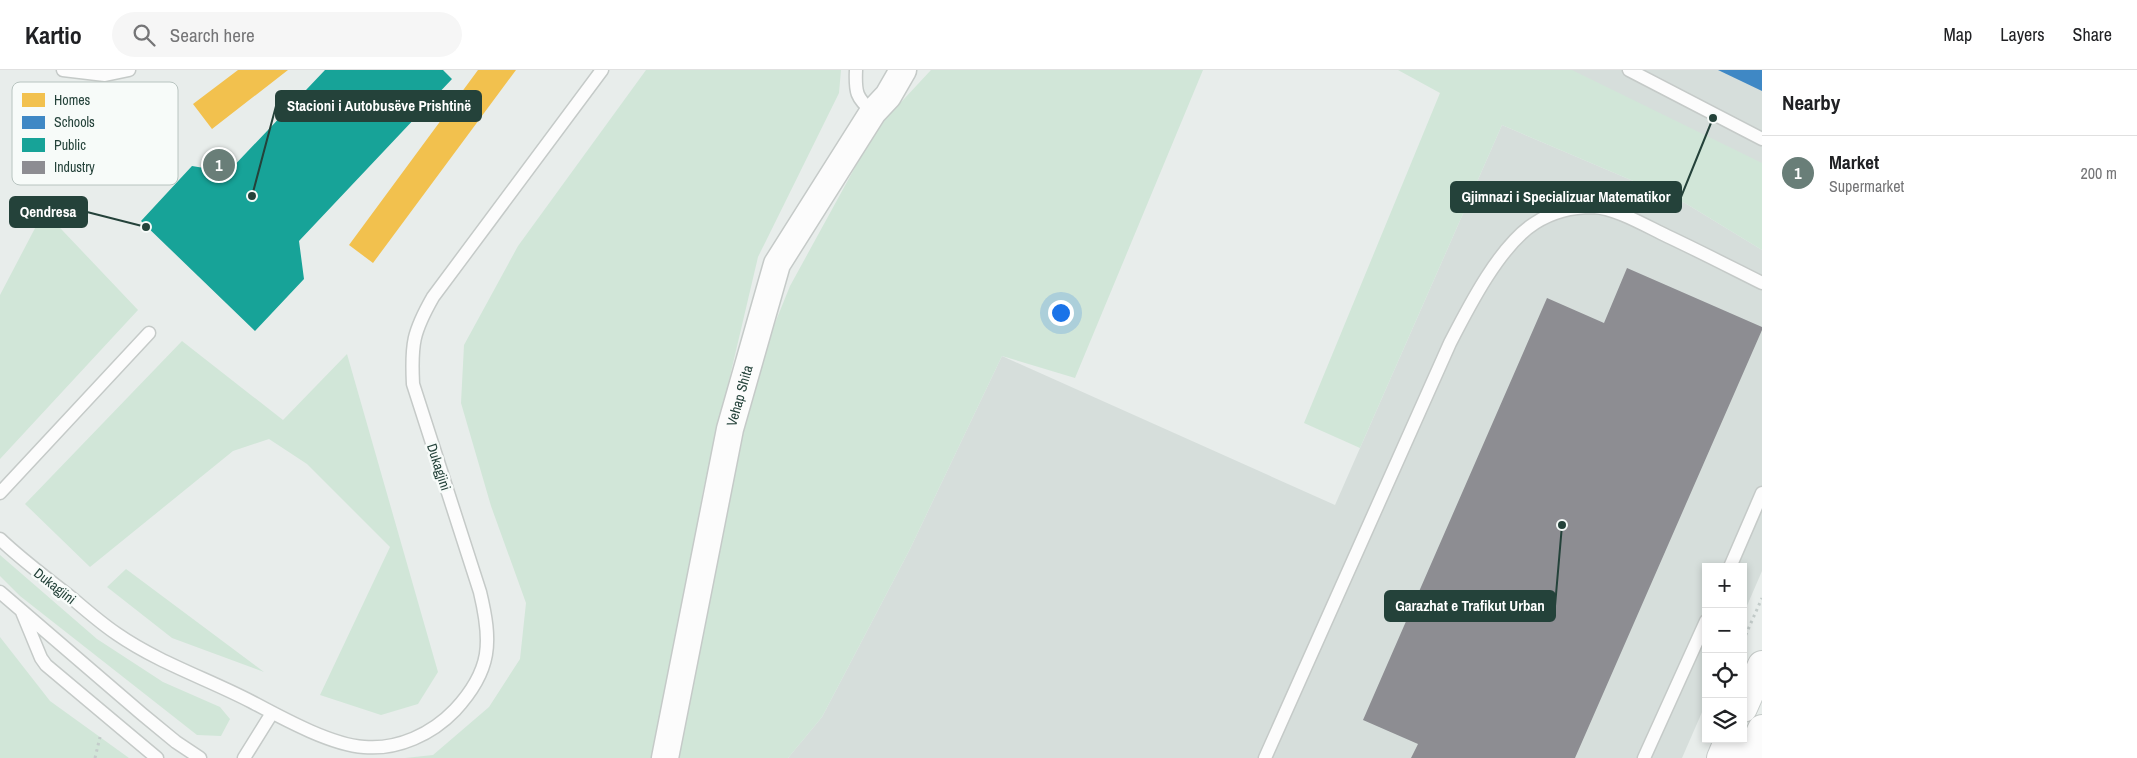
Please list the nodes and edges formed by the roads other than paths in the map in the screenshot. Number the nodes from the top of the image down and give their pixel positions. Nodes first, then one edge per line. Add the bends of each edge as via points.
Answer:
1 (63, 70) edge
2 (129, 70) edge
3 (602, 70) edge
4 (856, 70) edge
5 (903, 70) edge
6 (1629, 70) edge
7 (873, 112) junction
8 (1762, 139) edge
9 (1762, 283) edge
10 (149, 333) dead end
11 (0, 493) edge
12 (1762, 493) edge
13 (0, 539) edge
14 (1732, 563) edge
15 (0, 592) edge
16 (21, 610) junction
17 (1702, 630) edge
18 (1762, 665) edge
19 (1747, 699) edge
20 (272, 713) junction
21 (1762, 729) edge
22 (1727, 743) edge
23 (157, 758) edge
24 (200, 758) edge
25 (244, 758) edge
26 (665, 758) edge
27 (1265, 758) edge
28 (1644, 758) edge
29 (1721, 758) edge
30 (1749, 758) edge

1 - 2 lane via 105,75
3 - 20 lane, Dukagjini via 433,297 418,323 412,352 413,384 422,417 480,592 488,626 486,656 476,685 442,724 392,746 363,748 332,739
4 - 7 lane via 856,91 863,104
5 - 7 street, Vehap Shita via 888,96
6 - 8 lane
7 - 26 street, Vehap Shita via 777,264 730,429
9 - 27 lane via 1639,222 1595,207 1573,208 1554,214 1519,236 1480,288 1450,342
10 - 11 lane
12 - 14 lane
13 - 20 lane, Dukagjini via 117,634
15 - 16 lane
16 - 23 lane via 46,665
16 - 24 lane via 142,714
17 - 28 lane
18 - 19 street
20 - 25 lane
21 - 30 street
22 - 29 street

